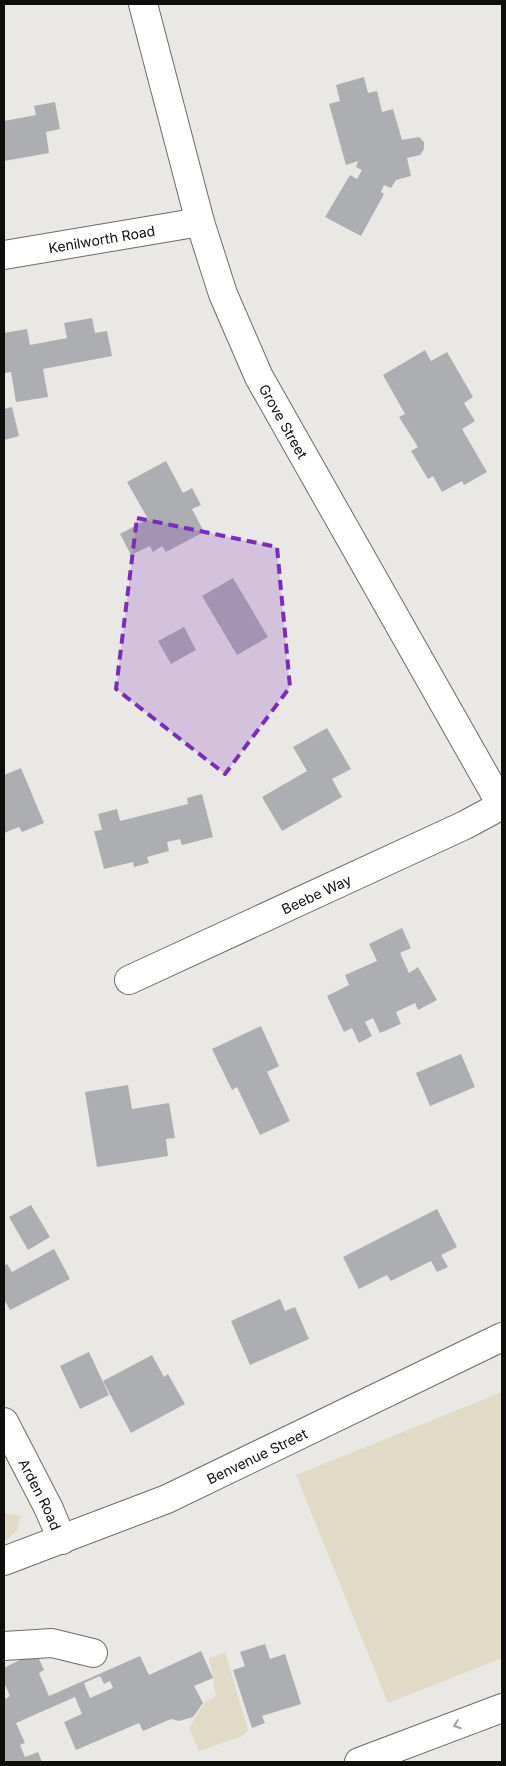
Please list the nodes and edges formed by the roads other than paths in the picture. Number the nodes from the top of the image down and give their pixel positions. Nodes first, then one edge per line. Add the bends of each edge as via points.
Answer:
1 (143, 4) edge
2 (200, 222) junction
3 (4, 255) edge
4 (502, 806) edge
5 (129, 980) dead end
6 (502, 1337) edge
7 (4, 1422) edge
8 (62, 1540) junction
9 (4, 1561) edge
10 (4, 1646) edge
11 (93, 1653) dead end
12 (502, 1708) edge
13 (359, 1762) edge

1 - 2 street, Grove Street
2 - 3 street, Kenilworth Road
2 - 4 street, Grove Street via 223,294 259,376
4 - 5 street, Beebe Way
6 - 8 street, Benvenue Street via 168,1499
7 - 8 street, Arden Road
8 - 9 street, Benvenue Street
10 - 11 street via 52,1643
12 -> 13 street

